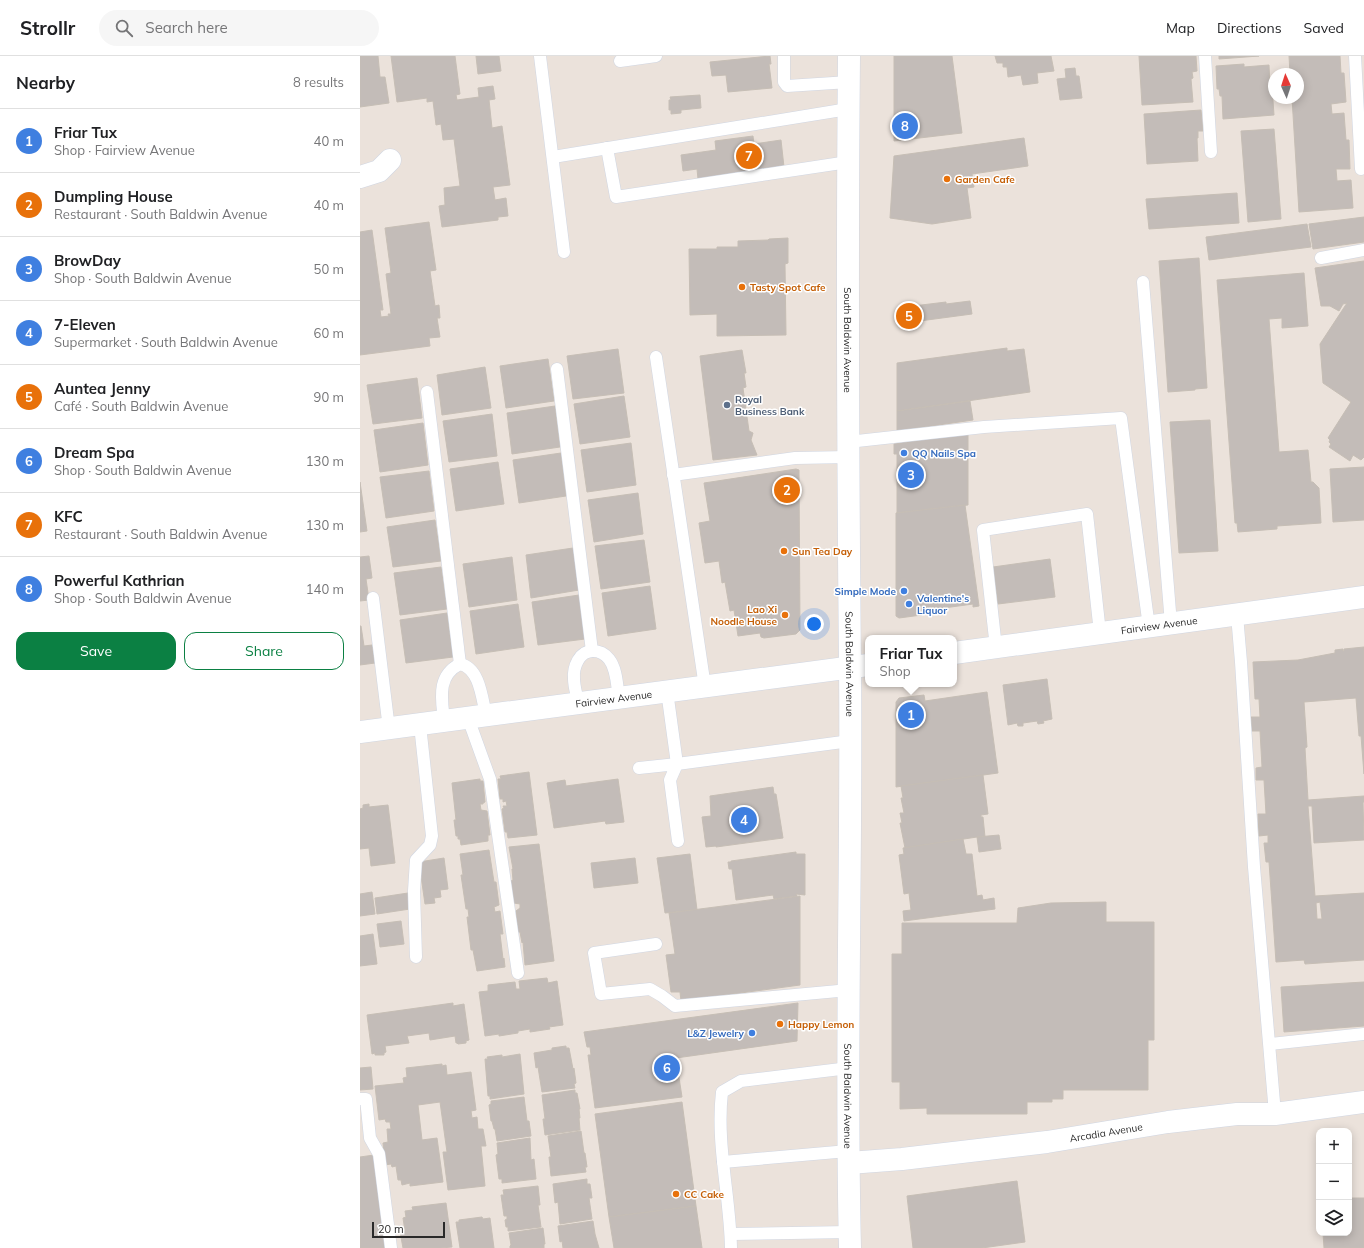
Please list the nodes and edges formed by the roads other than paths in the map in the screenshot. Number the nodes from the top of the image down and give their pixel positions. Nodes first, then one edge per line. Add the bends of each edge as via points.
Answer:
1 (540, 56) edge
2 (656, 56) edge
3 (784, 56) edge
4 (849, 56) edge
5 (1205, 56) edge
6 (1355, 56) edge
7 (620, 61) dead end
8 (849, 82) junction
9 (848, 109) junction
10 (607, 148) junction
11 (1211, 152) dead end
12 (553, 157) junction
13 (390, 160) dead end
14 (848, 162) junction
15 (1361, 168) dead end
16 (360, 177) edge
17 (1364, 250) edge
18 (564, 252) dead end
19 (1321, 258) dead end
20 (1143, 282) dead end
21 (656, 357) dead end
22 (557, 370) dead end
23 (427, 392) dead end
24 (848, 450) junction
25 (674, 475) junction
26 (1364, 597) edge
27 (373, 598) dead end
28 (1237, 615) junction
29 (1171, 624) junction
30 (1149, 627) junction
31 (1100, 633) junction
32 (996, 648) junction
33 (592, 651) junction
34 (957, 653) edge
35 (460, 664) junction
36 (859, 666) edge
37 (705, 687) junction
38 (667, 691) junction
39 (619, 698) junction
40 (578, 703) junction
41 (477, 717) junction
42 (444, 721) junction
43 (420, 725) junction
44 (389, 729) junction
45 (360, 732) edge
46 (850, 741) junction
47 (676, 764) junction
48 (639, 768) dead end
49 (678, 841) dead end
50 (656, 944) dead end
51 (416, 957) dead end
52 (518, 973) dead end
53 (849, 990) junction
54 (1364, 1034) edge
55 (1270, 1044) junction
56 (849, 1068) junction
57 (360, 1099) edge
58 (1364, 1102) edge
59 (1275, 1114) junction
60 (849, 1157) junction
61 (722, 1162) junction
62 (731, 1234) junction
63 (850, 1240) edge
64 (391, 1248) edge
65 (731, 1248) edge

1 - 12 lane
2 - 7 lane
3 - 8 lane via 784,82 787,86
4 - 8 street, South Baldwin Avenue
5 - 11 lane
6 - 15 lane
8 - 9 street, South Baldwin Avenue
9 - 10 lane
9 - 14 street, South Baldwin Avenue
10 - 12 lane
10 - 14 lane via 616,197
12 - 18 lane
13 - 16 street via 379,171
14 - 24 street, South Baldwin Avenue
17 - 19 lane
20 - 29 lane
21 - 25 lane
22 - 33 lane
23 - 35 lane
24 - 25 lane
24 - 30 lane via 984,427 1121,418
24 - 36 street, South Baldwin Avenue
25 - 37 lane
26 - 28 street, Fairview Avenue
27 - 44 lane
28 - 29 street, Fairview Avenue
28 - 55 lane via 1254,868
29 - 30 street, Fairview Avenue
30 - 31 street, Fairview Avenue
31 - 32 street, Fairview Avenue
31 - 32 lane via 1087,514 984,530
32 - 34 street, Fairview Avenue
33 - 39 lane via 601,652 610,659
33 - 40 lane via 578,659 575,669
35 - 41 lane via 469,668 479,685
35 - 42 lane via 451,670 444,681 441,696
36 - 37 street, Fairview Avenue
36 - 46 street, South Baldwin Avenue
37 - 38 street, Fairview Avenue
38 - 39 street, Fairview Avenue
38 - 47 lane
39 - 40 street, Fairview Avenue
40 - 41 street, Fairview Avenue
41 - 42 street, Fairview Avenue
41 - 52 lane via 490,778
42 - 43 street, Fairview Avenue
43 - 44 street, Fairview Avenue
43 - 51 lane via 432,836 430,845 416,860
44 - 45 street, Fairview Avenue
46 - 47 lane
46 - 53 street, South Baldwin Avenue
47 - 48 lane
47 - 49 lane via 670,780
50 - 53 lane via 594,953 601,994 650,990 675,1006
53 - 56 street, South Baldwin Avenue
54 - 55 lane
55 - 59 lane
56 - 60 street, South Baldwin Avenue
56 - 61 lane via 741,1081 722,1092
57 - 64 lane via 366,1099 370,1138 379,1154
58 - 59 street, Arcadia Avenue
59 - 60 street, Arcadia Avenue via 1237,1114 1168,1122 1047,1142 902,1159
60 - 61 lane
60 - 63 street, South Baldwin Avenue
61 - 62 lane
62 - 63 lane
62 - 65 lane

